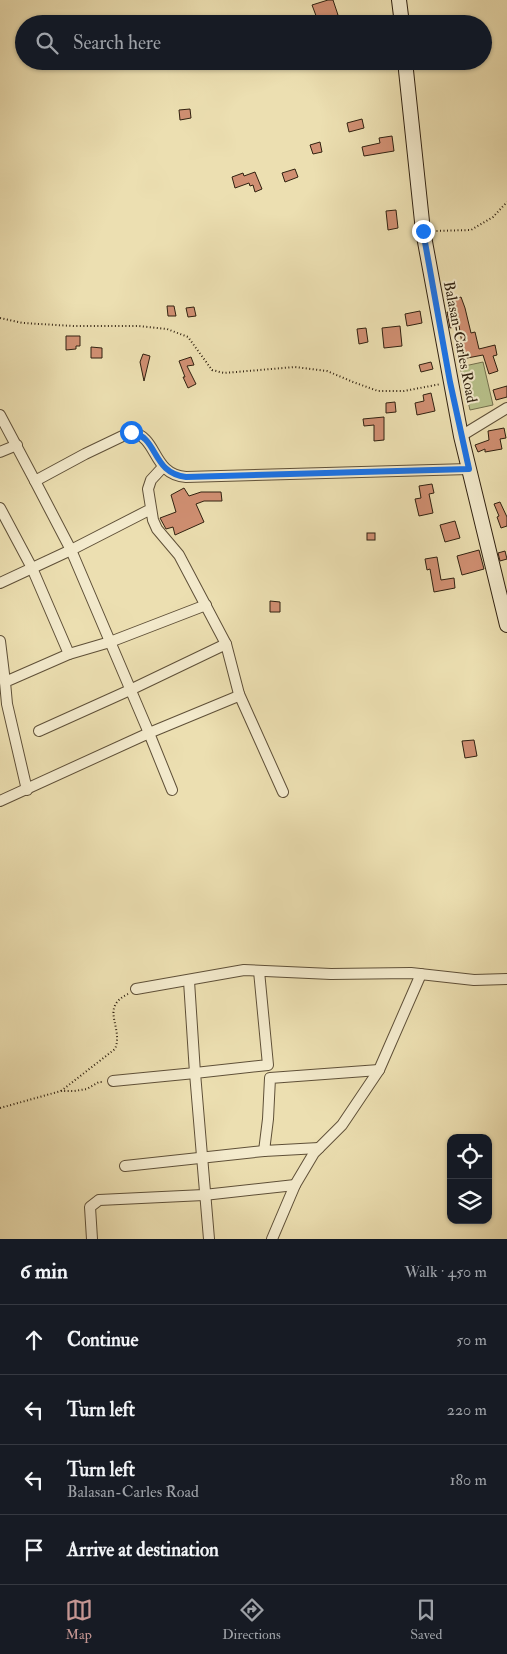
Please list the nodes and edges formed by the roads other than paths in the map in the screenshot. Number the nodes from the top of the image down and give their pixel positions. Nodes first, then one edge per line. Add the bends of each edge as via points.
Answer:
1 (399, 0) edge
2 (401, 15) edge
3 (406, 70) edge
4 (507, 408) edge
5 (0, 416) edge
6 (461, 436) junction
7 (17, 445) junction
8 (0, 452) edge
9 (163, 467) junction
10 (469, 469) junction
11 (34, 481) junction
12 (0, 508) edge
13 (151, 508) junction
14 (71, 550) junction
15 (32, 568) junction
16 (0, 583) edge
17 (206, 605) junction
18 (507, 625) edge
19 (0, 641) edge
20 (110, 642) junction
21 (226, 644) junction
22 (69, 654) junction
23 (6, 682) junction
24 (130, 690) junction
25 (239, 694) junction
26 (40, 731) dead end
27 (148, 733) junction
28 (27, 790) junction
29 (172, 790) dead end
30 (282, 792) dead end
31 (0, 801) edge
32 (259, 971) junction
33 (420, 974) junction
34 (507, 979) edge
35 (189, 981) junction
36 (136, 990) road end
37 (268, 1065) junction
38 (379, 1070) junction
39 (195, 1073) junction
40 (270, 1078) junction
41 (113, 1081) road end
42 (319, 1148) junction
43 (264, 1151) junction
44 (202, 1157) junction
45 (126, 1166) dead end
46 (295, 1185) junction
47 (204, 1195) junction
48 (92, 1239) edge
49 (209, 1239) edge
50 (272, 1239) edge

1 - 2 main road
3 - 6 main road, Balasan-Carles Road via 423,231
4 - 6 street
5 - 7 street
6 - 10 main road, Balasan-Carles Road
7 - 8 street
7 - 11 street
9 - 10 street via 175,476 186,477
9 - 11 street via 145,438 131,432
9 - 13 street via 151,480 148,489
10 - 18 main road, Balasan-Carles Road
11 - 14 street
12 - 15 street
13 - 14 street
13 - 17 street via 157,529 179,555
14 - 15 street
14 - 20 street
15 - 16 street
15 - 22 street
17 - 20 street
17 - 21 street
19 - 23 street
20 - 22 street
20 - 24 street
21 - 24 street
21 - 25 street
22 - 23 street
23 - 28 street via 7,704
24 - 26 street
24 - 27 street
25 - 27 street
25 - 30 street
27 - 28 street
27 - 29 street
28 - 31 street
32 - 33 street
32 - 35 street via 244,970
32 - 37 street
33 - 34 street via 474,980
33 - 38 street
35 - 36 street
35 - 39 street
37 - 39 street
37 - 40 street
38 - 40 street
38 - 42 street via 342,1125
39 - 41 street
39 - 44 street
40 - 43 street
42 - 43 street
42 - 46 street
43 - 44 street
44 - 45 street
44 - 47 street
46 - 47 street
46 - 50 street
47 - 48 street via 99,1200 90,1207
47 - 49 street

